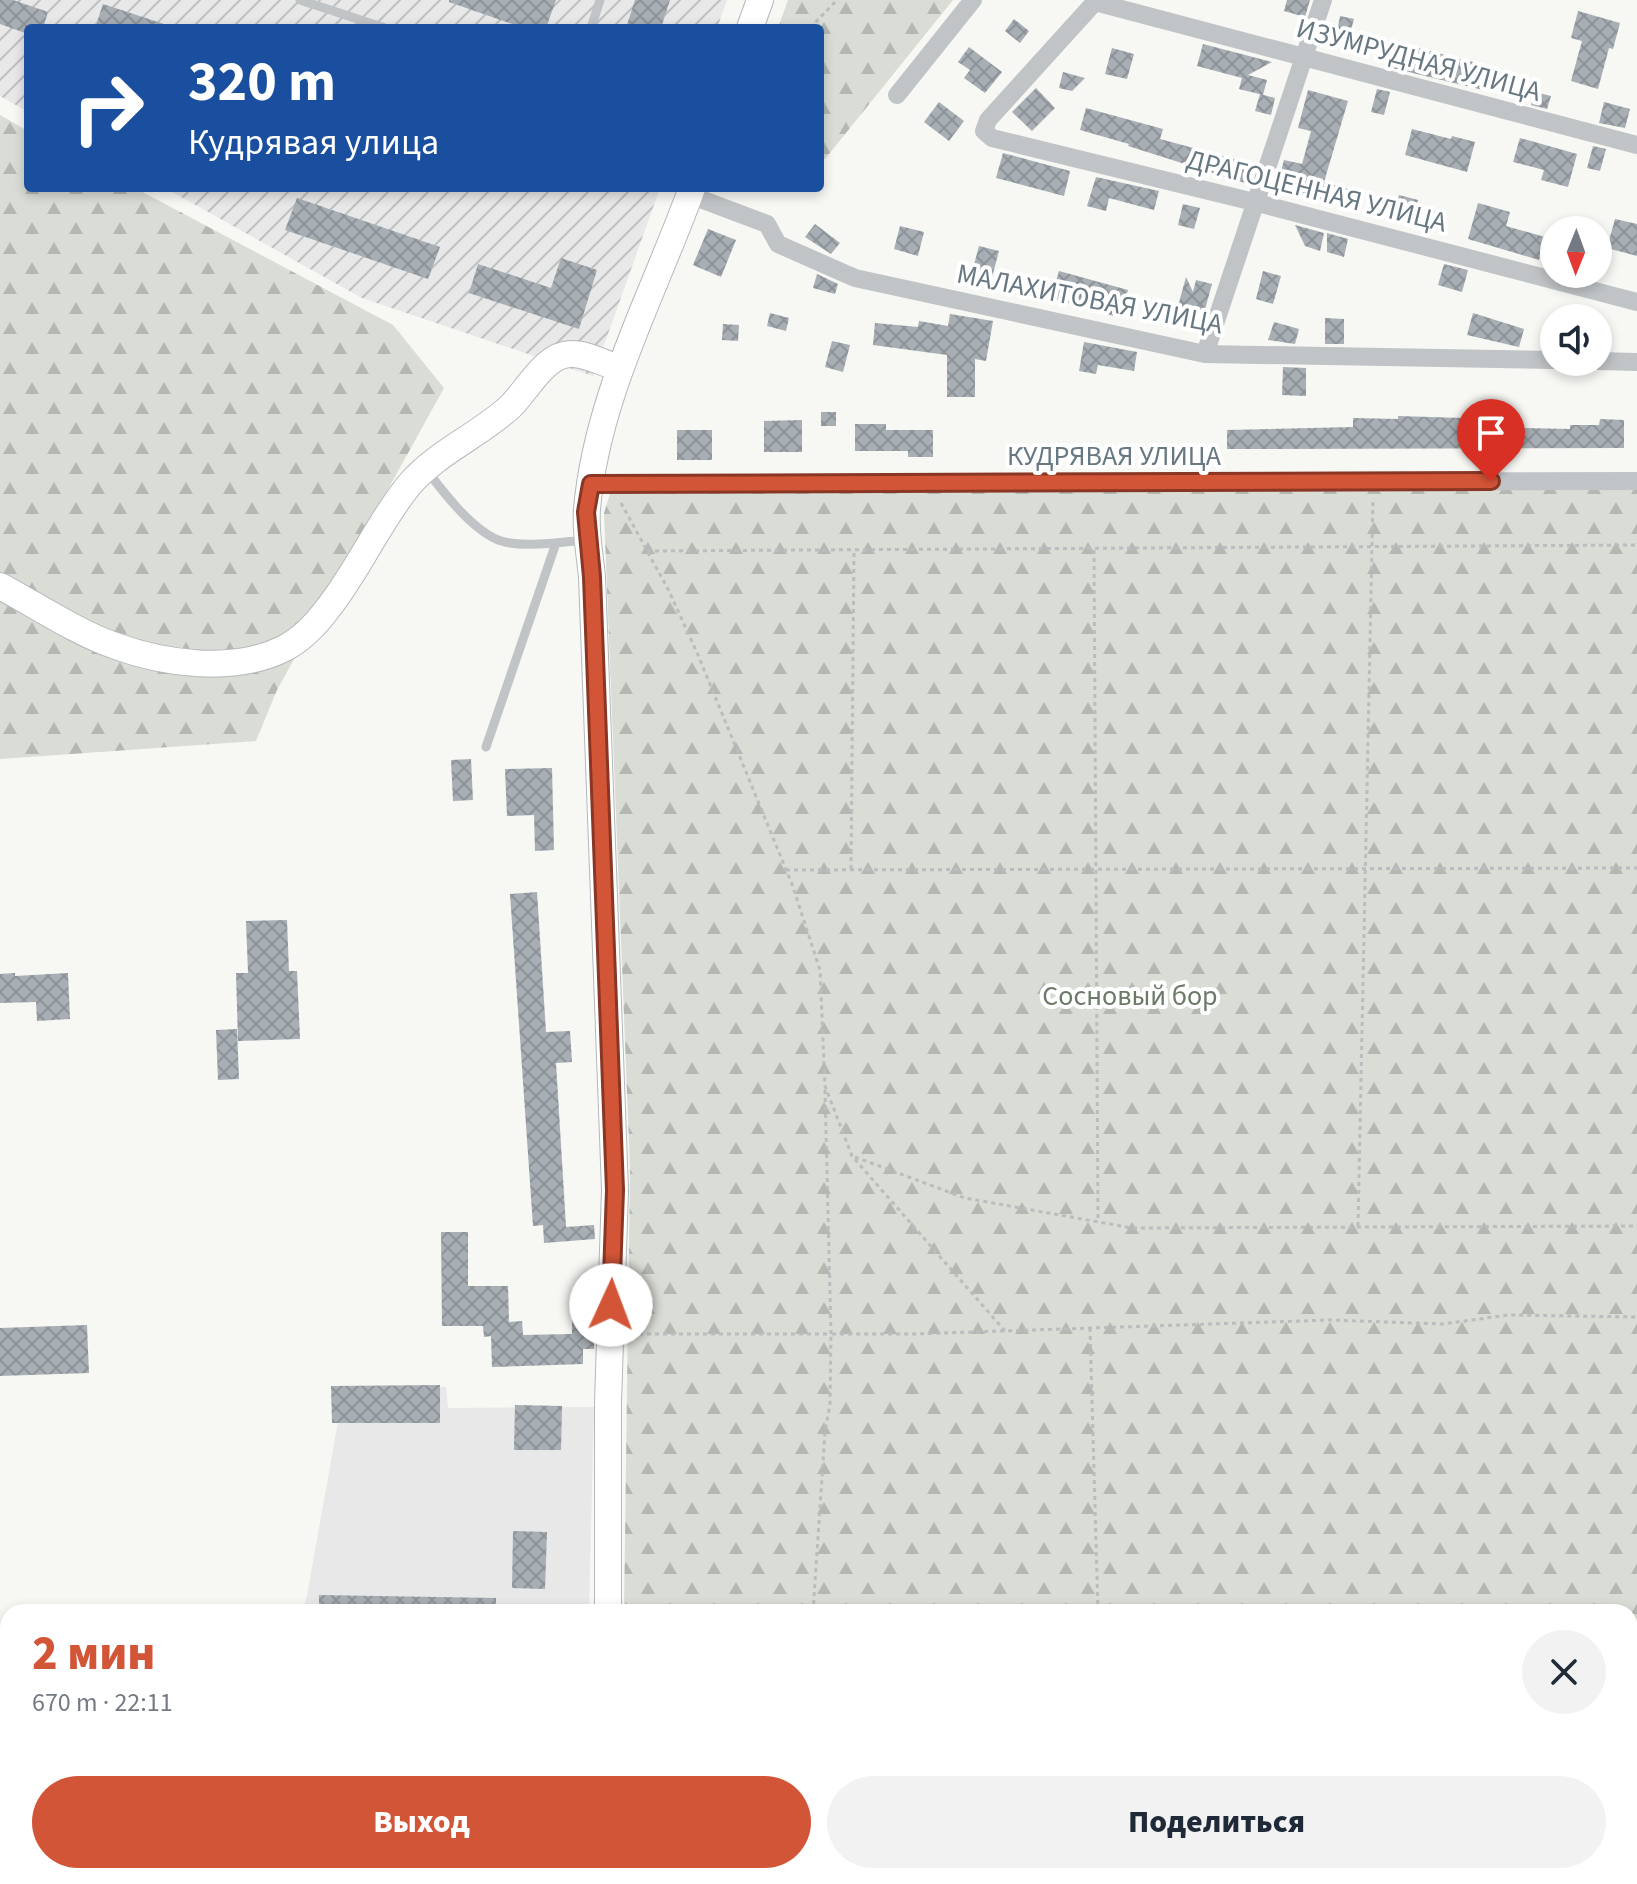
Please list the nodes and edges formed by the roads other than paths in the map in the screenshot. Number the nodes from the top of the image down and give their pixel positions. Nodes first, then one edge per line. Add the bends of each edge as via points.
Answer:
1 (300, 0) edge
2 (600, 0) edge
3 (760, 0) edge
4 (973, 0) edge
5 (1323, 0) edge
6 (373, 24) edge
7 (592, 24) edge
8 (751, 24) edge
9 (1305, 59) junction
10 (897, 95) dead end
11 (984, 131) joint
12 (1637, 145) edge
13 (691, 192) edge
14 (1254, 202) junction
15 (1637, 302) edge
16 (1205, 354) junction
17 (1540, 360) edge
18 (1612, 361) edge
19 (1637, 362) edge
20 (619, 368) junction
21 (425, 470) junction
22 (1637, 481) edge
23 (591, 484) junction
24 (589, 540) junction
25 (556, 543) junction
26 (0, 586) edge
27 (486, 747) dead end
28 (608, 1604) edge

1 - 6 lane
2 - 7 lane
3 - 8 street
4 - 10 street
5 - 9 street
9 - 11 street, ИЗУМРУДНАЯ УЛИЦА via 1095,2 988,120
9 - 12 street, ИЗУМРУДНАЯ УЛИЦА
9 - 14 street
11 - 14 street, ДРАГОЦЕННАЯ УЛИЦА via 992,138
13 - 16 street, МАЛАХИТОВАЯ УЛИЦА via 767,224 778,244 855,278
13 - 20 street
14 - 15 street, ДРАГОЦЕННАЯ УЛИЦА
14 - 16 street
16 - 17 street, МАЛАХИТОВАЯ УЛИЦА
18 - 19 street
20 - 21 street via 571,354 552,359 503,413
20 - 23 street
21 - 25 lane via 448,498 496,539
21 - 26 street via 378,528 329,608 305,634 285,648 248,661 160,660 110,645
22 - 23 street, КУДРЯВАЯ УЛИЦА
23 - 24 street
24 - 25 lane
24 - 28 street via 615,1190
25 - 27 lane

